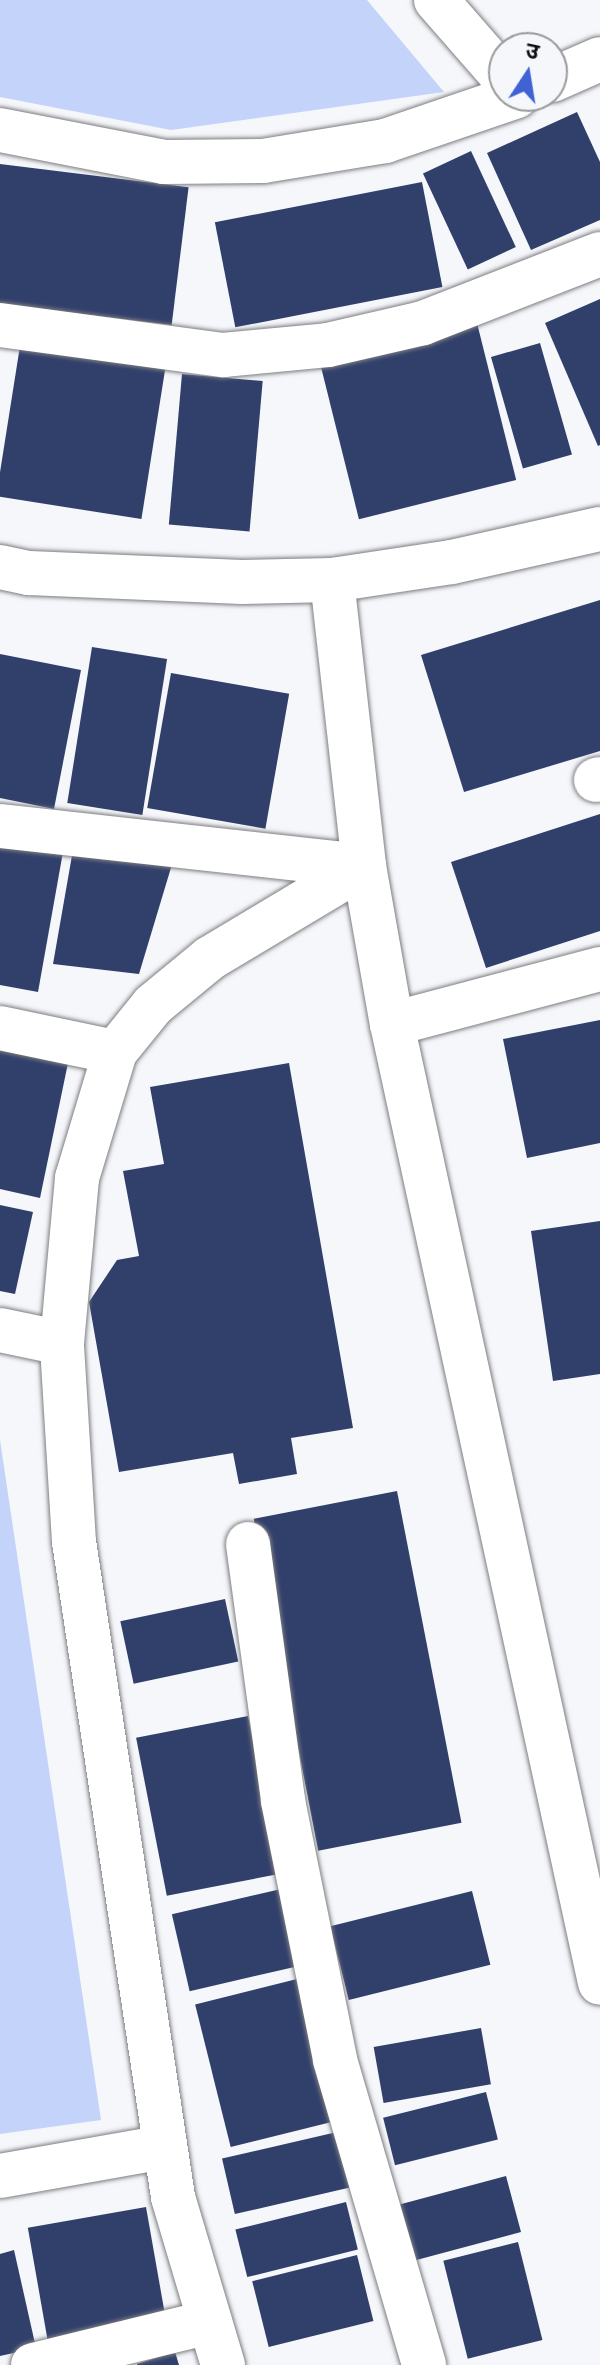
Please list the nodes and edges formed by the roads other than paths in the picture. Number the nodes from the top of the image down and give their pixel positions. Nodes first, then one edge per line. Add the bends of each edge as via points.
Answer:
1 (436, 0) edge
2 (600, 59) edge
3 (488, 60) edge
4 (568, 73) edge
5 (488, 106) edge
6 (0, 130) edge
7 (600, 254) edge
8 (0, 325) edge
9 (600, 529) edge
10 (0, 567) edge
11 (332, 580) junction
12 (0, 826) edge
13 (364, 866) junction
14 (600, 969) edge
15 (392, 1024) junction
16 (0, 1028) edge
17 (115, 1052) junction
18 (0, 1330) edge
19 (62, 1343) junction
20 (248, 1544) dead end
21 (600, 1983) edge
22 (164, 2147) junction
23 (0, 2176) edge
24 (210, 2322) junction
25 (33, 2365) edge
26 (223, 2365) edge
27 (424, 2365) edge

1 - 3 street
2 - 4 street
5 - 6 street via 385,141 263,161 164,162
7 - 8 street via 423,323 328,345 223,355
9 - 11 street via 452,562
10 - 11 street via 29,573 242,582
11 - 13 street
12 - 13 street
13 - 15 street
13 - 17 street via 210,958 153,1005
14 - 15 street
15 - 21 street
16 - 17 street
17 - 19 street via 77,1178
18 - 19 street
19 - 22 street via 74,1542
20 - 27 street via 283,1801 335,2060
22 - 23 street
22 - 24 street via 173,2197
24 - 25 street
24 - 26 street

